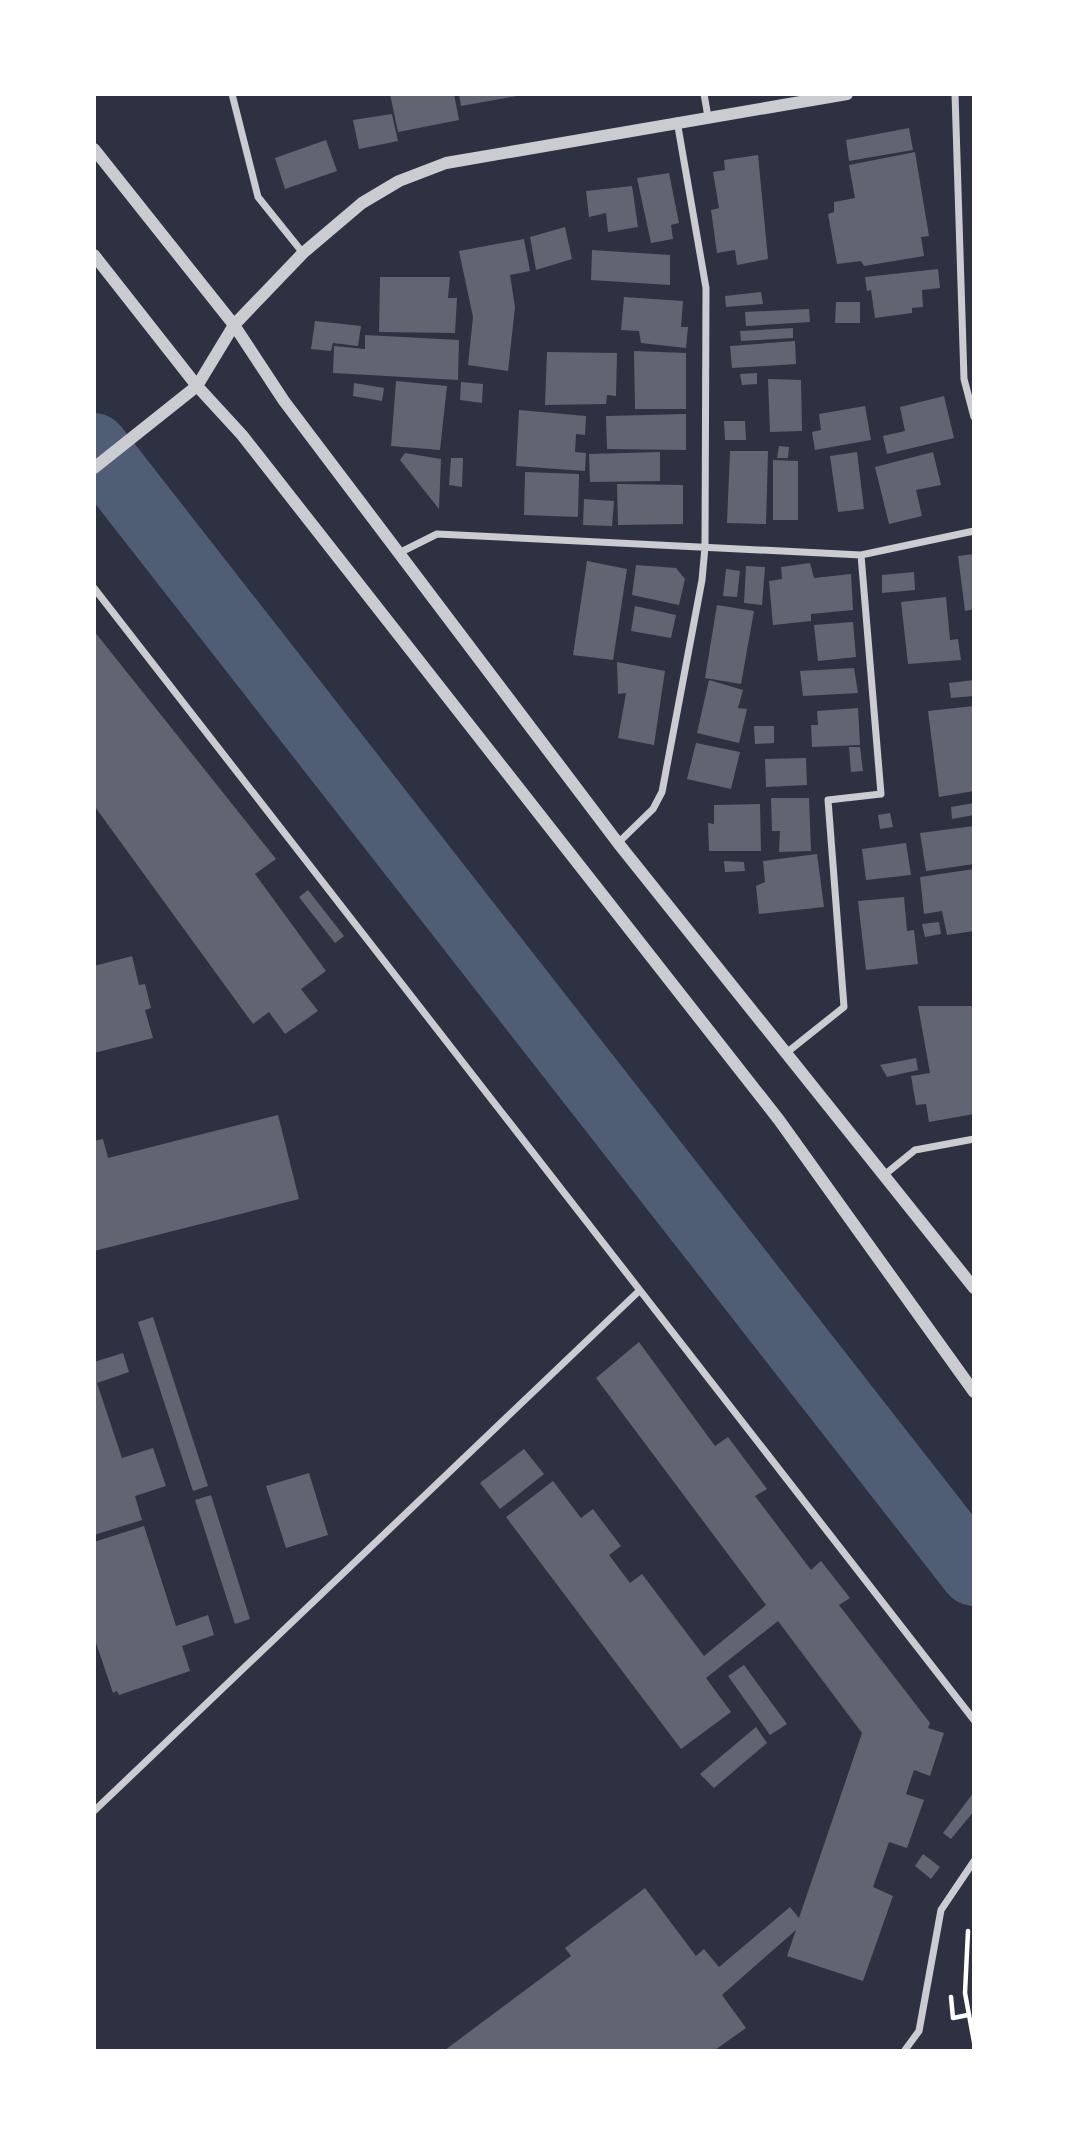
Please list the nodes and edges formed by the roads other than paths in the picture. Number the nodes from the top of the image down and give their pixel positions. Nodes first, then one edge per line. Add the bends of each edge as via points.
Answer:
1 (232, 94) edge
2 (704, 94) edge
3 (847, 94) edge
4 (955, 94) edge
5 (708, 117) junction
6 (677, 121) junction
7 (94, 149) edge
8 (303, 253) junction
9 (94, 255) edge
10 (234, 325) junction
11 (197, 386) junction
12 (974, 416) edge
13 (94, 468) edge
14 (974, 531) edge
15 (705, 547) junction
16 (399, 553) junction
17 (861, 555) junction
18 (94, 588) edge
19 (618, 843) junction
20 (785, 1054) junction
21 (974, 1139) edge
22 (883, 1176) junction
23 (974, 1289) edge
24 (639, 1291) junction
25 (974, 1392) edge
26 (974, 1720) edge
27 (94, 1811) edge
28 (974, 1861) edge
29 (905, 2050) edge

1 - 8 street via 258,197
2 - 5 street
3 - 5 street
4 - 12 street via 964,379
5 - 6 street
6 - 8 street via 446,163 399,181 362,204
6 - 15 street via 706,288
7 - 10 street
8 - 10 street
9 - 11 street
10 - 11 street
10 - 16 street via 284,401
11 - 13 street
11 - 25 street via 242,435 779,1120
14 - 17 street
15 - 16 street via 437,534
15 - 17 street
15 - 19 street via 662,792 653,809
16 - 19 street
17 - 20 street via 881,794 828,800 844,1007
18 - 24 street
19 - 20 street
20 - 22 street
21 - 22 street via 915,1150
22 - 23 street
24 - 26 street
24 - 27 street
28 - 29 street via 942,1910 919,2031

